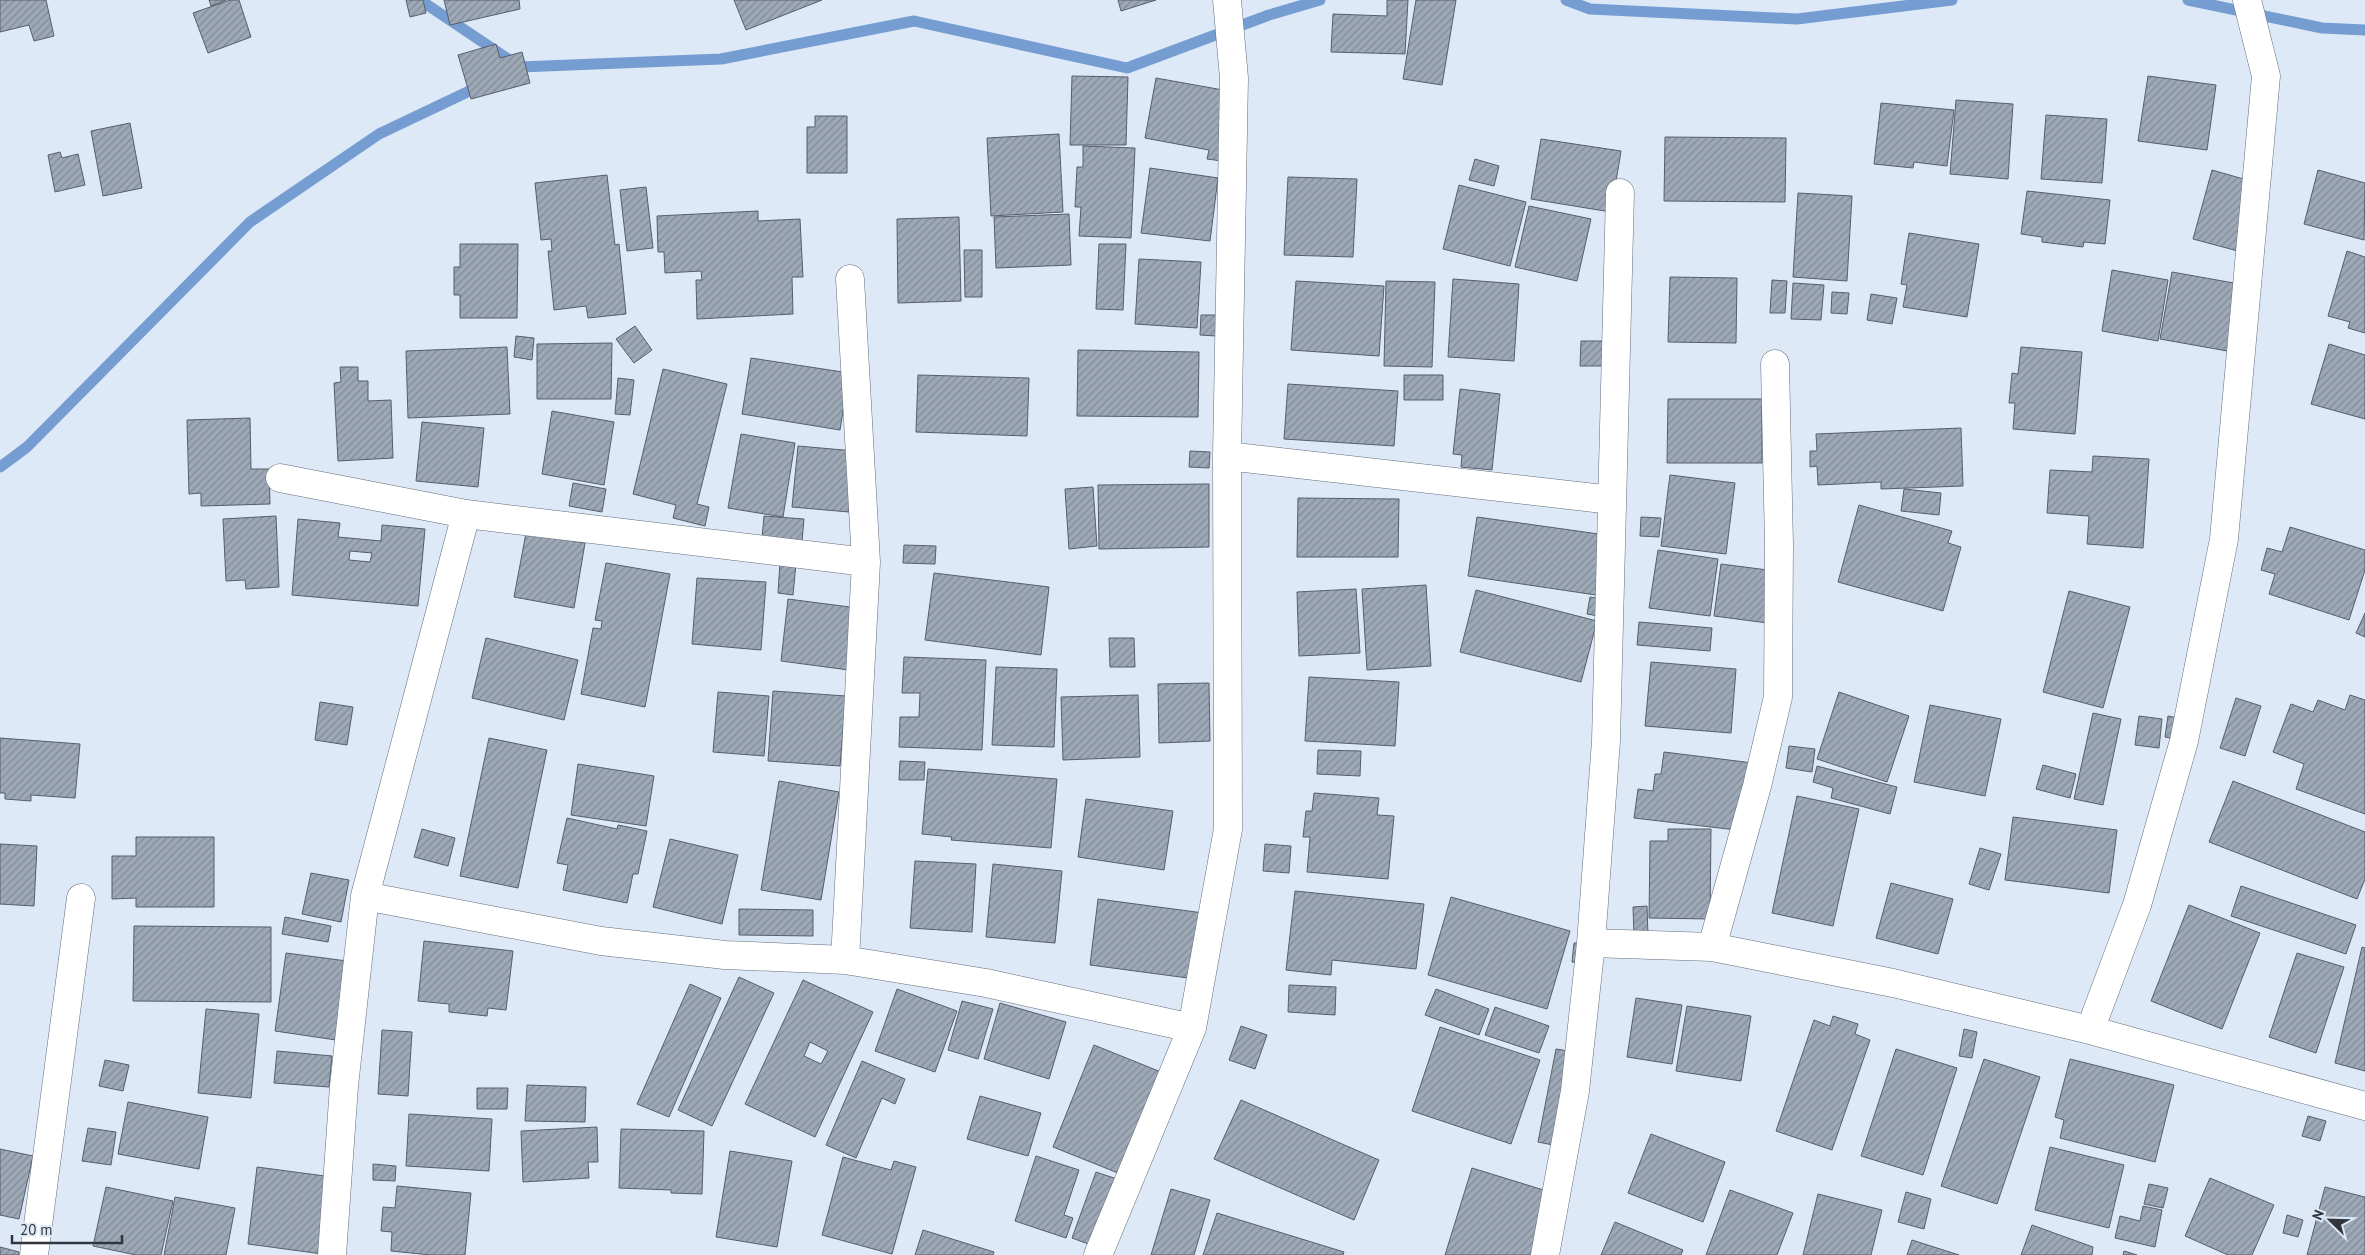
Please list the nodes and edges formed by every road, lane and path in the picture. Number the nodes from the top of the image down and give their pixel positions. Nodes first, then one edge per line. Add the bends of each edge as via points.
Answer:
1 (1227, 0) edge
2 (2247, 0) edge
3 (1620, 193) dead end
4 (850, 279) dead end
5 (1775, 364) dead end
6 (1227, 456) junction
7 (280, 478) dead end
8 (1612, 500) junction
9 (466, 514) junction
10 (866, 562) junction
11 (365, 896) junction
12 (81, 898) dead end
13 (1591, 943) junction
14 (1712, 947) junction
15 (845, 960) junction
16 (1192, 1028) junction
17 (2090, 1030) junction
18 (2365, 1106) edge
19 (34, 1255) edge
20 (332, 1255) edge
21 (1098, 1255) edge
22 (1545, 1255) edge

1 - 6 street via 1234,78
2 - 17 street via 2266,76 2224,539 2184,741 2137,904
3 - 8 street
4 - 10 street
5 - 14 street via 1778,697
6 - 8 street
6 - 16 street via 1228,829
7 - 9 street
8 - 13 street via 1606,741
9 - 10 street
9 - 11 street
10 - 15 street
11 - 15 street via 601,941 725,955
11 - 20 street via 344,1086
12 - 19 street
13 - 14 street
13 - 22 street via 1575,1091
14 - 17 street via 1893,983
15 - 16 street via 986,983
16 - 21 street
17 - 18 street

